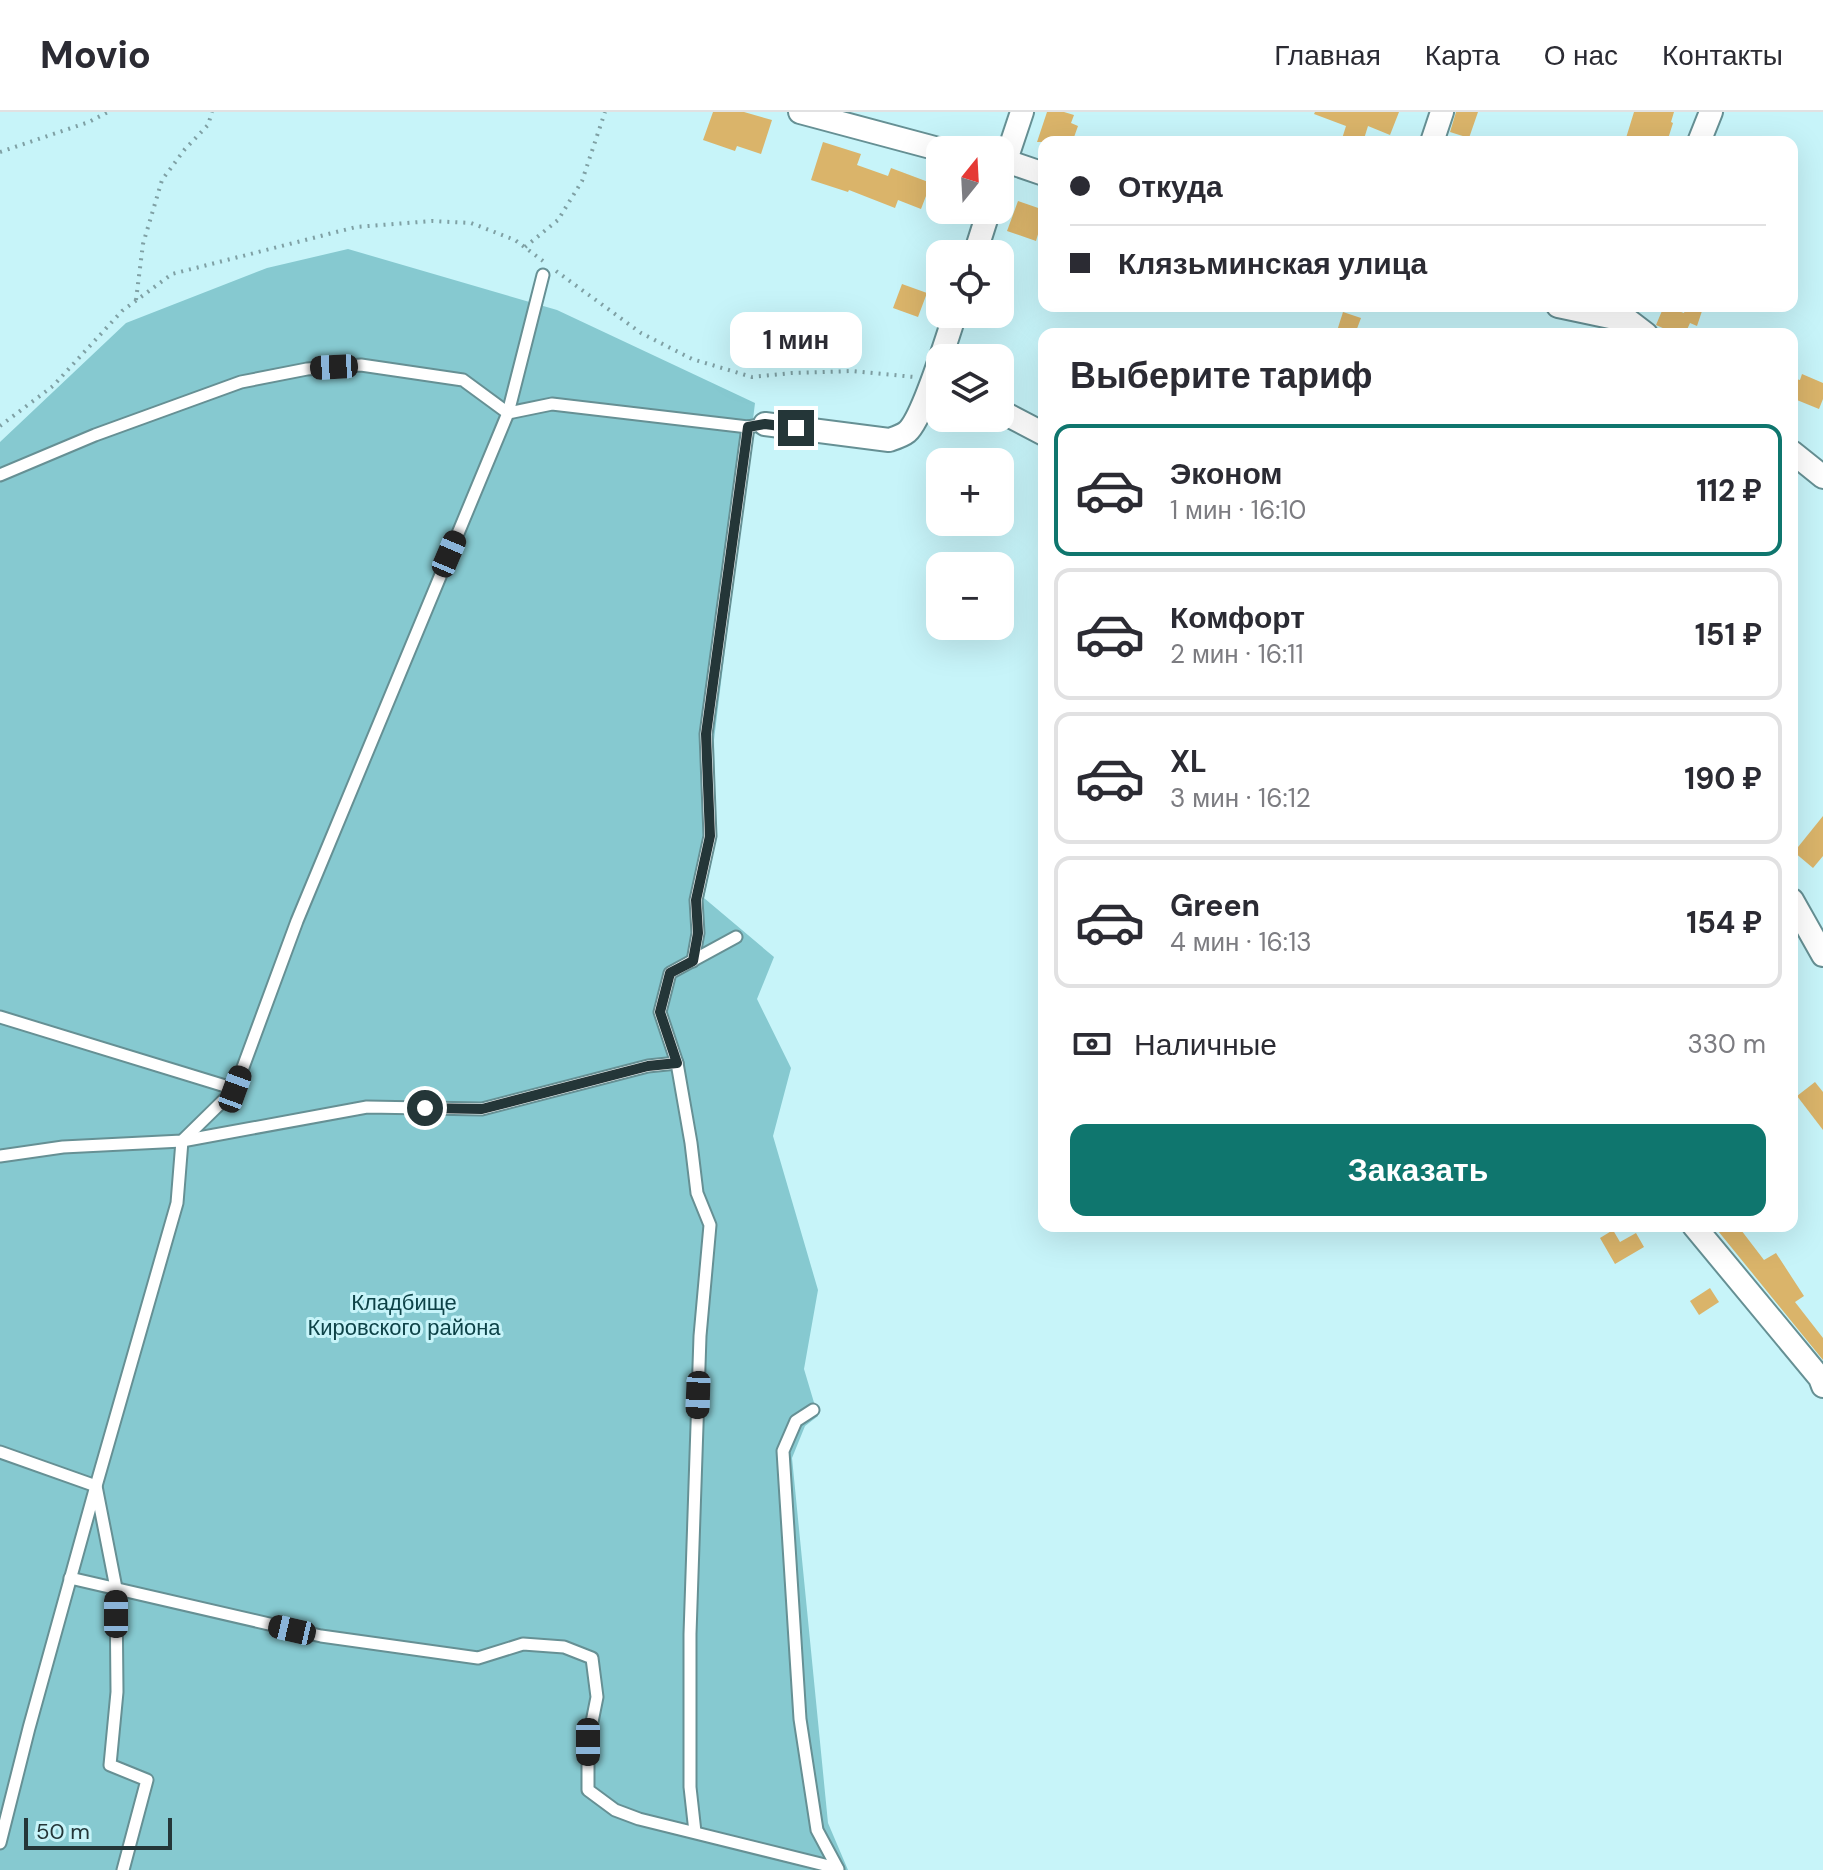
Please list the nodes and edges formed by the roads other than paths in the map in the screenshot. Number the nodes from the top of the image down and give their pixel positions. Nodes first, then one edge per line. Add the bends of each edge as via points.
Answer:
1 (800, 112) edge
2 (1022, 112) edge
3 (1442, 112) edge
4 (1711, 112) edge
5 (1013, 136) edge
6 (1434, 136) edge
7 (1701, 136) edge
8 (926, 146) edge
9 (1014, 169) edge
10 (1038, 173) edge
11 (543, 275) dead end
12 (1583, 312) edge
13 (1633, 324) edge
14 (926, 395) edge
15 (508, 413) junction
16 (1014, 418) edge
17 (756, 426) junction
18 (1038, 431) edge
19 (1798, 457) edge
20 (0, 475) edge
21 (1823, 477) edge
22 (1798, 911) edge
23 (736, 937) dead end
24 (1823, 955) edge
25 (693, 961) junction
26 (0, 1017) edge
27 (677, 1063) junction
28 (235, 1089) junction
29 (182, 1141) junction
30 (0, 1156) edge
31 (1699, 1232) edge
32 (1822, 1380) edge
33 (813, 1410) dead end
34 (0, 1452) edge
35 (96, 1486) junction
36 (70, 1578) junction
37 (116, 1588) junction
38 (695, 1832) junction
39 (0, 1843) edge
40 (837, 1869) edge
41 (123, 1870) edge

1 - 8 street
2 - 5 street
3 - 6 street
4 - 7 street
9 - 10 street
11 - 15 lane
12 - 13 street
14 - 17 street via 908,431 889,440
15 - 17 lane via 552,404
15 - 20 lane via 463,380 361,365 307,369 241,382
15 - 28 lane via 297,921
16 - 18 street
17 - 25 lane via 706,734 710,836 696,900
19 - 21 street
22 - 24 street
23 - 25 lane
25 - 27 lane via 670,973 660,1012
26 - 28 lane
27 - 29 lane via 482,1109 367,1107
27 - 38 lane via 697,1193 710,1225 700,1336 690,1634
28 - 29 lane
29 - 30 lane
29 - 35 lane via 177,1203
31 - 32 street
33 - 40 lane via 796,1421 783,1451 800,1719 817,1830
34 - 35 lane
35 - 36 lane
35 - 37 lane
36 - 37 lane
36 - 39 lane
37 - 38 lane via 321,1636 478,1658 523,1644 564,1647 592,1658 597,1697 588,1742 588,1790 615,1810
37 - 41 lane via 117,1692 110,1765 147,1780
38 - 40 lane

